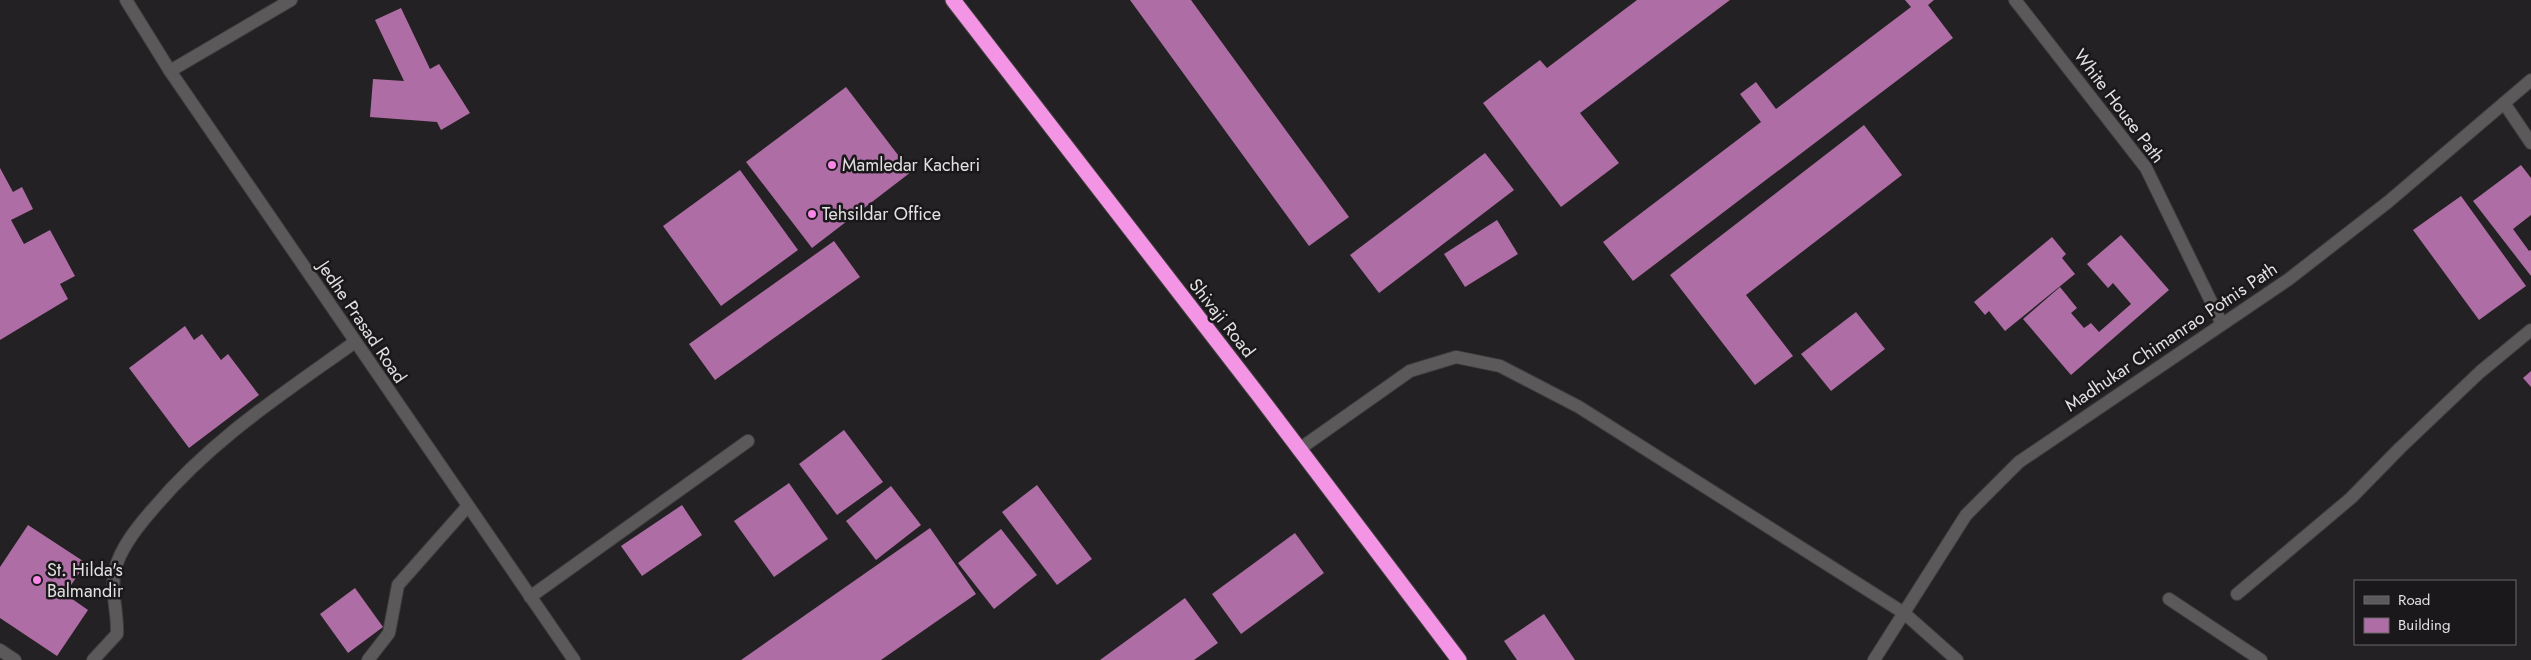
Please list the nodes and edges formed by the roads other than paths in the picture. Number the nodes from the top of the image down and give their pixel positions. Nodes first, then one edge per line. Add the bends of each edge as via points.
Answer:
1 (126, 0) edge
2 (291, 0) edge
3 (953, 0) edge
4 (2015, 0) edge
5 (170, 71) junction
6 (2531, 80) edge
7 (2504, 103) junction
8 (2531, 143) edge
9 (2221, 322) junction
10 (2531, 330) edge
11 (354, 342) junction
12 (748, 441) dead end
13 (1298, 450) junction
14 (467, 507) junction
15 (2237, 594) dead end
16 (530, 597) junction
17 (2169, 599) dead end
18 (1904, 613) junction
19 (0, 650) edge
20 (15, 660) edge
21 (93, 660) edge
22 (368, 660) edge
23 (574, 660) edge
24 (1458, 660) edge
25 (1874, 660) edge
26 (1957, 660) edge
27 (2261, 660) edge

1 - 5 street, Jedhe Prasad Road
2 - 5 street
3 - 13 highway, Shivaji Road
4 - 9 street, White House Path via 2146,168
5 - 11 street, Jedhe Prasad Road
6 - 7 street, Madhukar Chimanrao Potnis Path
7 - 8 street
7 - 9 street, Madhukar Chimanrao Potnis Path via 2388,202 2304,267
9 - 18 street, Madhukar Chimanrao Potnis Path via 2019,462 1966,516
10 - 15 street via 2473,378 2351,498
11 - 14 street, Jedhe Prasad Road
11 - 21 street via 232,430 169,490 136,529 115,568 112,585 118,615 117,634
12 - 16 street
13 - 18 street via 1410,371 1456,357 1500,366 1579,407
13 - 24 highway, Shivaji Road
14 - 16 street, Jedhe Prasad Road
14 - 22 street via 398,585 389,632
16 - 23 street, Jedhe Prasad Road
17 - 27 street
18 - 25 street, Madhukar Chimanrao Potnis Path
18 - 26 street
19 - 20 street

